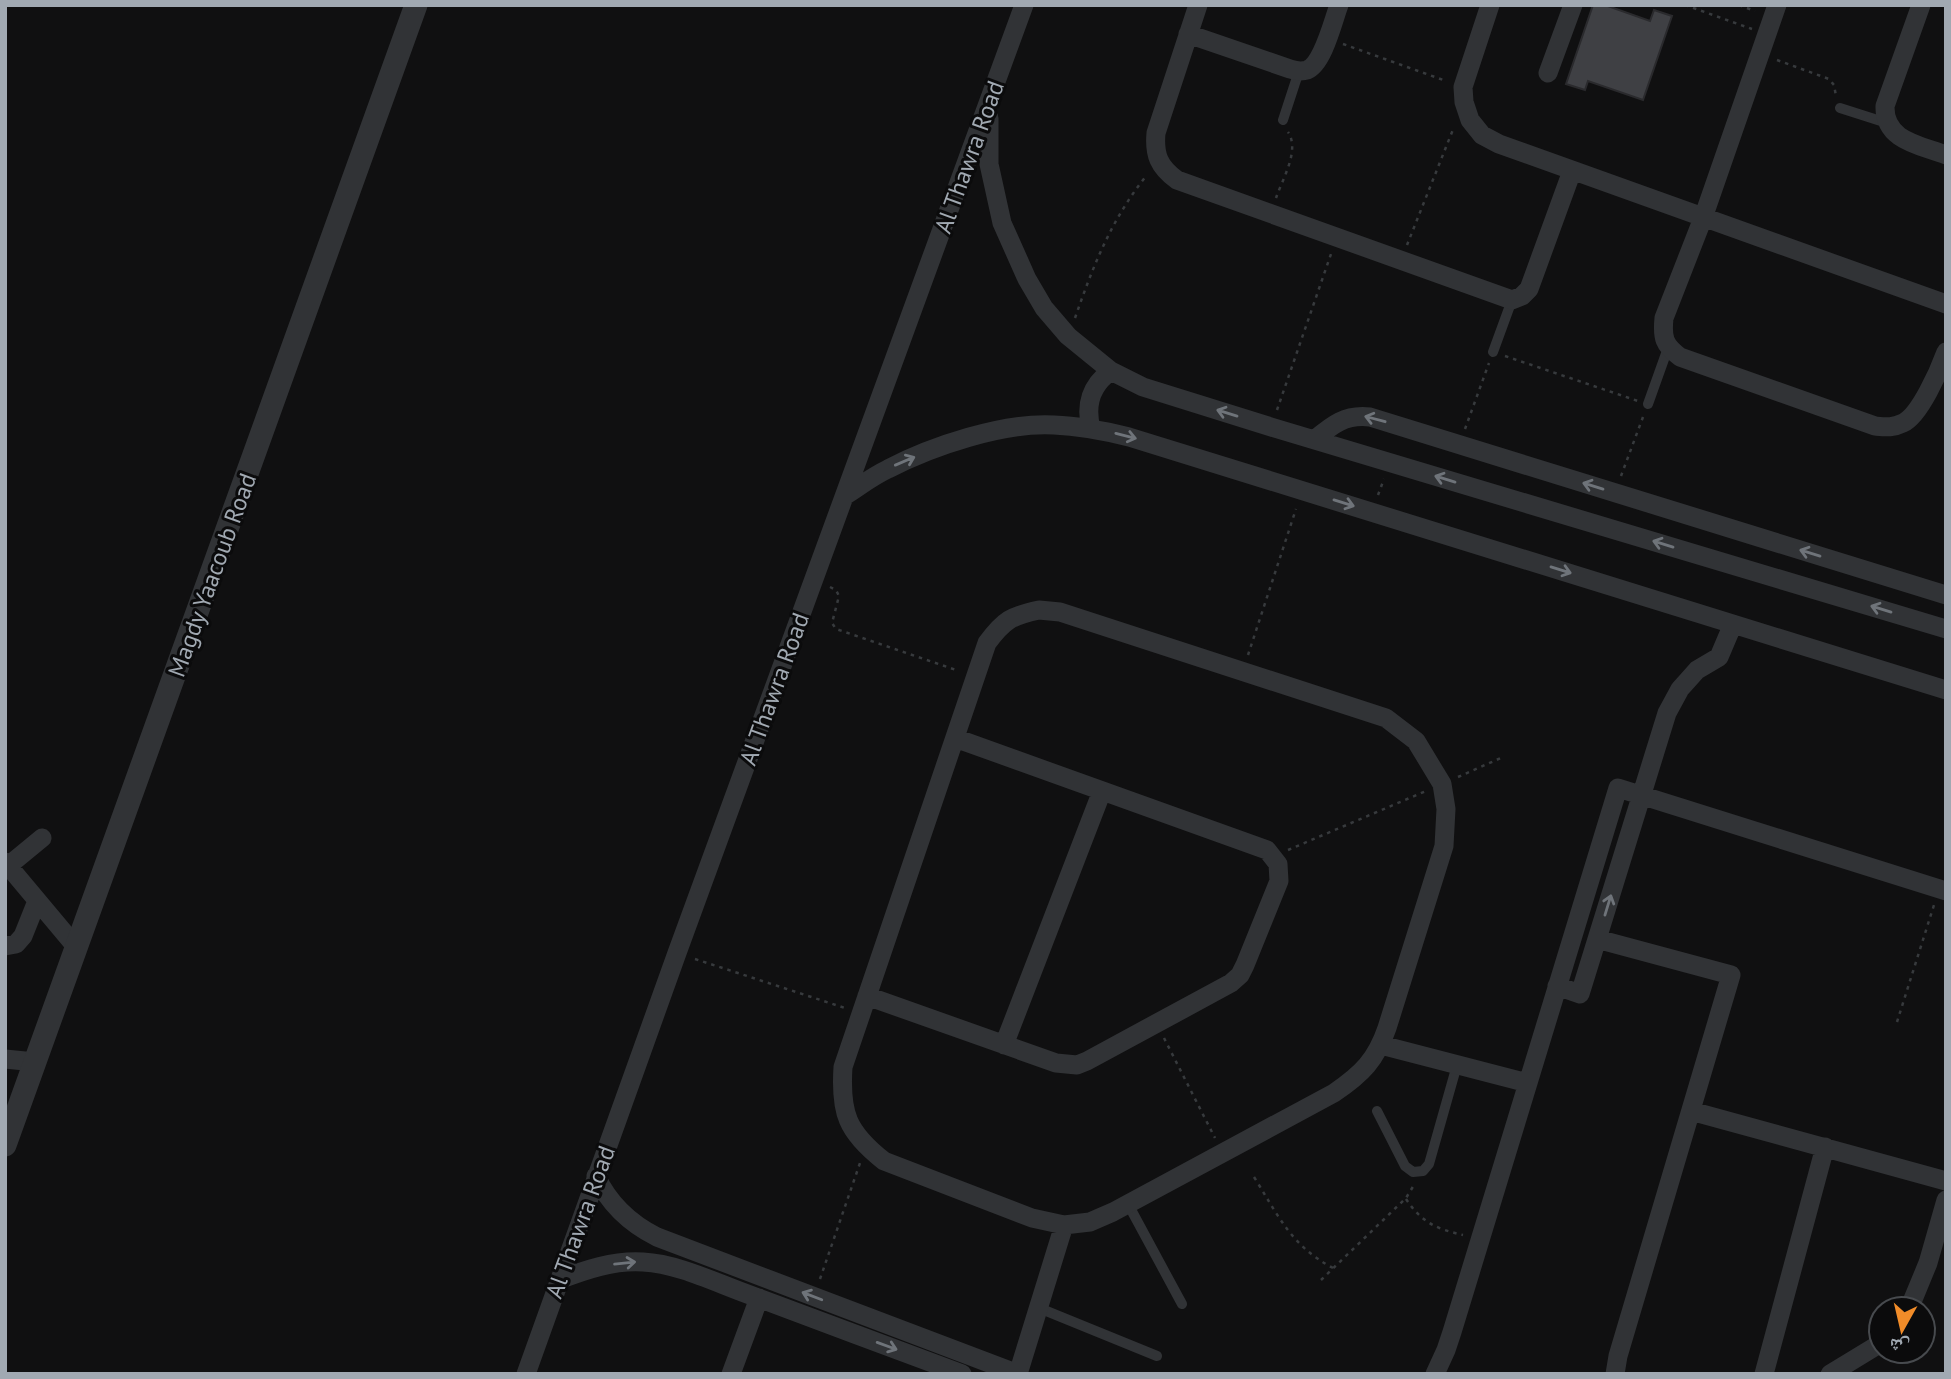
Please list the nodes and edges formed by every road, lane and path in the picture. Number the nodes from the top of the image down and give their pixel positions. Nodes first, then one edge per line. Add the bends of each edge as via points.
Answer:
1 (416, 5) edge
2 (1024, 5) edge
3 (1198, 5) edge
4 (1339, 5) edge
5 (1490, 5) edge
6 (1573, 5) edge
7 (1685, 5) edge
8 (1777, 5) edge
9 (1921, 5) edge
10 (1698, 7) edge
11 (1188, 34) junction
12 (1768, 34) junction
13 (1327, 38) junction
14 (1761, 54) junction
15 (1299, 71) junction
16 (1548, 73) dead end
17 (1463, 95) junction
18 (989, 103) junction
19 (1840, 108) joint
20 (1283, 120) joint
21 (1887, 123) junction
22 (1946, 155) edge
23 (1158, 161) junction
24 (1572, 171) junction
25 (1270, 214) junction
26 (1703, 218) junction
27 (1336, 238) junction
28 (1400, 261) junction
29 (1512, 300) junction
30 (1946, 304) edge
31 (1068, 336) junction
32 (1668, 348) junction
33 (1493, 352) junction
34 (1946, 352) edge
35 (1111, 371) junction
36 (1648, 404) junction
37 (1271, 427) junction
38 (1091, 428) junction
39 (1314, 440) junction
40 (1459, 444) junction
41 (1390, 462) junction
42 (1302, 490) junction
43 (1615, 493) junction
44 (846, 495) junction
45 (1373, 512) junction
46 (814, 581) junction
47 (1946, 595) edge
48 (1733, 624) junction
49 (1946, 629) edge
50 (1242, 672) junction
51 (976, 677) junction
52 (1946, 690) edge
53 (955, 738) junction
54 (1503, 757) dead end
55 (1442, 784) junction
56 (1102, 791) junction
57 (1642, 795) junction
58 (42, 838) dead end
59 (1274, 856) junction
60 (7, 864) edge
61 (1942, 890) edge
62 (37, 901) junction
63 (1597, 939) junction
64 (5, 946) edge
65 (77, 948) junction
66 (677, 953) junction
67 (1557, 986) junction
68 (864, 1005) junction
69 (1897, 1022) dead end
70 (1157, 1025) junction
71 (1004, 1045) junction
72 (1381, 1045) junction
73 (5, 1059) edge
74 (35, 1062) junction
75 (1457, 1065) junction
76 (1528, 1083) junction
77 (1377, 1111) dead end
78 (1691, 1111) junction
79 (10, 1114) edge
80 (5, 1145) edge
81 (865, 1146) junction
82 (1825, 1147) junction
83 (1223, 1153) junction
84 (1418, 1173) junction
85 (596, 1176) junction
86 (1254, 1177) dead end
87 (1946, 1181) edge
88 (1406, 1198) junction
89 (1946, 1200) edge
90 (1128, 1204) junction
91 (1064, 1225) junction
92 (1480, 1238) junction
93 (679, 1246) junction
94 (671, 1267) junction
95 (1333, 1268) junction
96 (559, 1280) junction
97 (1321, 1280) dead end
98 (1915, 1295) edge
99 (814, 1296) junction
100 (759, 1298) junction
101 (1182, 1304) dead end
102 (1039, 1308) junction
103 (866, 1317) junction
104 (859, 1336) junction
105 (1867, 1352) edge
106 (941, 1356) junction
107 (1157, 1356) dead end
108 (526, 1374) edge
109 (731, 1374) edge
110 (962, 1374) edge
111 (1018, 1374) edge
112 (1434, 1374) edge
113 (1615, 1374) edge
114 (1764, 1374) edge
115 (1830, 1374) edge

1 - 65 street, Magdy Yaacoub Road
2 - 18 street, Al Thawra Road
3 - 11 street
4 - 13 street
5 - 17 street
6 - 16 street
7 - 10 path
8 - 12 street
9 - 21 street via 1885,106
10 - 12 path
11 - 15 street
11 - 23 street via 1156,133
12 - 14 street
13 - 15 street via 1319,60
13 - 17 path
14 - 19 path via 1829,79
14 - 26 street
15 - 20 lane
17 - 24 street via 1470,120 1482,135
17 - 28 path
18 - 31 street via 989,164 1002,223 1044,308
18 - 44 street, Al Thawra Road
19 - 21 lane
20 - 25 path via 1294,143
21 - 22 street via 1902,139
23 - 25 street via 1177,180
23 - 31 path via 1129,198 1104,242
24 - 26 street
24 - 29 street via 1530,289
25 - 27 street
26 - 30 street
26 - 32 street via 1664,318 1662,334
27 - 28 street
27 - 37 path
28 - 29 street
29 - 33 lane
31 - 35 street
32 - 34 street via 1680,357 1891,428 1917,411
32 - 36 lane
33 - 36 path
33 - 40 path
37 -> 35 street via 1143,387
35 - 38 street via 1092,392
36 - 43 path
37 - 39 street
38 -> 42 street
44 -> 38 street via 887,469 985,433 1052,424
40 -> 39 street via 1361,416 1334,423
39 - 41 street
43 -> 40 street
41 - 45 path
49 -> 41 street
42 -> 45 street
42 - 50 path
47 -> 43 street
44 - 46 street, Al Thawra Road
45 -> 48 street
46 - 51 path via 838,592 832,623 836,629
46 - 66 street, Al Thawra Road
48 - 52 street
48 - 57 street via 1719,657 1697,670 1673,701
50 - 51 street via 1060,612 1039,610 1019,614 1001,625 987,643
50 - 55 street via 1386,718 1416,741
51 - 53 street
53 - 56 street
53 - 68 street
54 - 55 path
55 - 59 path
55 - 72 street via 1444,846
56 - 59 street
56 - 71 street
57 - 61 street
63 -> 57 street
57 - 67 street via 1618,788
58 - 60 street
59 - 70 street via 1279,881 1240,975
60 - 62 street
61 - 69 path
62 - 64 street via 23,936 16,944
62 - 65 street
63 - 67 street via 1580,994
63 - 78 street via 1731,975
65 - 74 street, Magdy Yaacoub Road
66 - 68 path
66 - 85 street, Al Thawra Road
67 - 76 street
68 - 71 street
68 - 81 street via 843,1067 841,1092 849,1121
70 - 71 street via 1077,1065 1056,1063
70 - 83 path
72 - 75 street
72 - 83 street via 1356,1079
73 - 74 street
74 - 79 street, Magdy Yaacoub Road
75 - 76 street
75 - 84 lane via 1429,1164
76 - 92 street
77 - 84 lane via 1405,1166
78 - 82 street
78 - 113 street
79 - 80 street, Magdy Yaacoub Road
81 - 91 street via 907,1171 1032,1218
81 - 99 path
82 - 87 street
82 - 114 street
83 - 90 street
84 - 88 path
85 - 93 street via 611,1202 628,1218
85 - 96 street, Al Thawra Road
86 - 95 path via 1295,1241
88 - 92 path via 1436,1227
88 - 95 path
89 - 98 street
90 - 91 street via 1090,1222
90 - 101 lane
91 - 102 street
92 - 112 street via 1446,1350
93 - 94 street
99 -> 93 street
96 -> 94 street via 620,1263
94 - 100 street
95 - 97 path
96 - 108 street, Al Thawra Road
99 - 103 street
100 - 104 street
100 - 109 street
102 - 107 lane
102 - 111 street
103 - 104 street
103 - 106 street
104 -> 106 street
105 - 115 street
106 - 110 street
106 - 111 street

